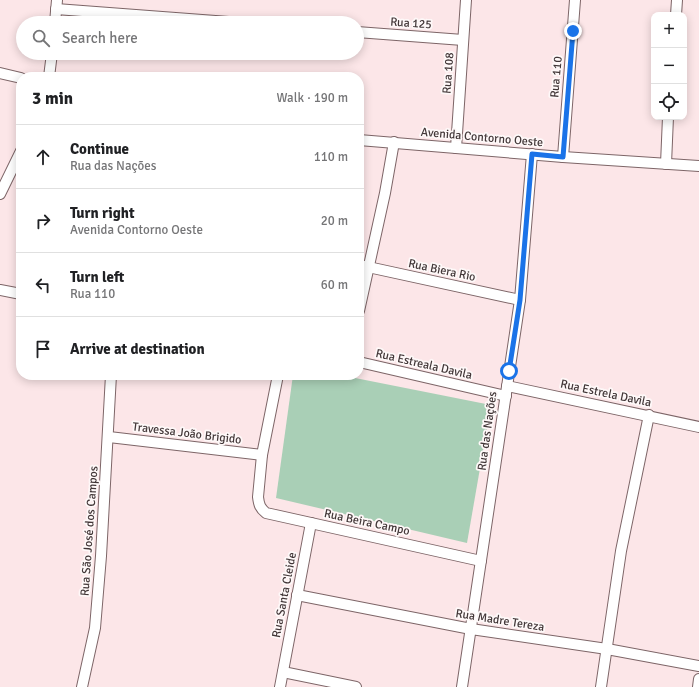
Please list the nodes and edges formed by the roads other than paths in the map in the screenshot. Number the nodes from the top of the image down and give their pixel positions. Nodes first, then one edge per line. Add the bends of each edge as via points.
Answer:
1 (466, 0) edge
2 (575, 0) edge
3 (677, 0) edge
4 (57, 4) edge
5 (676, 12) edge
6 (56, 16) edge
7 (174, 16) edge
8 (364, 33) edge
9 (464, 40) junction
10 (51, 60) edge
11 (50, 72) edge
12 (0, 73) edge
13 (16, 77) edge
14 (668, 120) edge
15 (364, 140) edge
16 (394, 142) junction
17 (456, 148) junction
18 (532, 154) junction
19 (563, 157) junction
20 (16, 161) edge
21 (666, 164) junction
22 (699, 166) edge
23 (0, 194) edge
24 (364, 266) edge
25 (0, 290) edge
26 (16, 293) edge
27 (520, 300) junction
28 (364, 363) edge
29 (111, 380) edge
30 (277, 380) edge
31 (506, 391) junction
32 (649, 415) junction
33 (699, 427) edge
34 (108, 437) junction
35 (262, 455) junction
36 (311, 523) junction
37 (481, 561) junction
38 (297, 595) junction
39 (471, 629) junction
40 (607, 649) junction
41 (699, 666) edge
42 (283, 672) junction
43 (699, 679) edge
44 (82, 687) edge
45 (280, 687) edge
46 (356, 687) edge
47 (462, 687) edge
48 (601, 687) edge
49 (698, 687) edge

1 - 9 street, Rua 108
2 - 19 street, Rua 110
3 - 5 street
4 - 6 street
4 - 7 street
8 - 9 street, Rua 125
9 - 17 street, Rua 108
10 - 11 street
12 - 13 street
14 - 21 street
15 - 16 street, Avenida Contorno Oeste
16 - 17 street, Avenida Contorno Oeste
16 - 24 street
17 - 18 street, Avenida Contorno Oeste
18 - 19 street, Avenida Contorno Oeste
18 - 27 street, Rua das Nações
19 - 21 street, Avenida Contorno Oeste
20 - 23 street
21 - 22 street, Avenida Contorno Oeste
24 - 27 street, Rua Biera Rio
25 - 26 street
27 - 31 street, Rua das Nações
28 - 31 street, Rua Estreala Davila
29 - 34 street, Rua São José dos Campos
30 - 35 street
31 - 32 street, Rua Estrela Davila
31 - 37 street, Rua das Nações
32 - 33 street, Rua Estrela Davila
32 - 40 street via 621,551
34 - 35 street, Travessa João Brigido
34 - 44 street, Rua São José dos Campos via 102,556 95,628
35 - 36 street, Rua Beira Campo via 258,497 261,509 266,513
36 - 37 street, Rua Beira Campo
36 - 38 street, Rua Santa Cleide
37 - 39 street, Rua das Nações
38 - 39 street, Rua Madre Tereza
38 - 42 street, Rua Santa Cleide
39 - 40 street, Rua Madre Tereza
39 - 47 street, Rua das Nações
40 - 41 street, Rua Madre Tereza
40 - 48 street
42 - 45 street, Rua Santa Cleide
42 - 46 street
43 - 49 street

